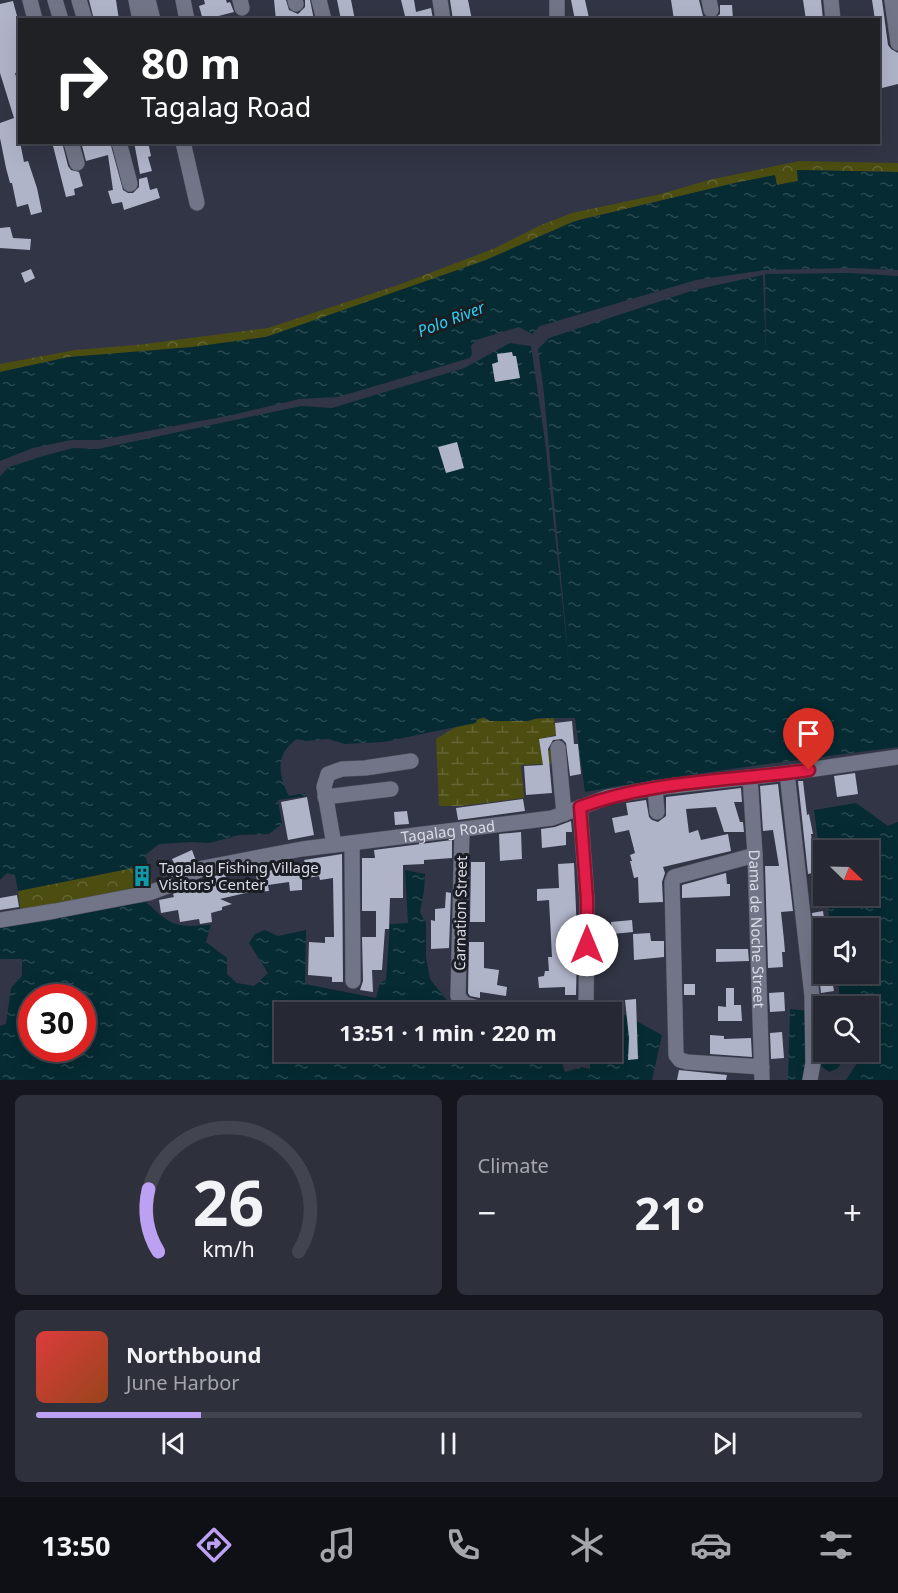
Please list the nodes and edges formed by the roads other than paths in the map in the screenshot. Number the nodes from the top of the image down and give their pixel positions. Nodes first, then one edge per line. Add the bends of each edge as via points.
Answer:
1 (30, 0) edge
2 (56, 0) edge
3 (79, 0) edge
4 (136, 0) edge
5 (148, 0) edge
6 (183, 0) edge
7 (319, 0) edge
8 (440, 0) edge
9 (557, 0) edge
10 (831, 0) edge
11 (892, 0) edge
12 (34, 18) edge
13 (60, 18) edge
14 (84, 18) edge
15 (140, 18) edge
16 (152, 18) edge
17 (187, 18) edge
18 (324, 18) edge
19 (443, 18) edge
20 (557, 18) edge
21 (833, 18) edge
22 (898, 43) edge
23 (72, 144) edge
24 (120, 144) edge
25 (183, 144) edge
26 (77, 163) dead end
27 (130, 184) dead end
28 (197, 203) dead end
29 (558, 748) dead end
30 (898, 757) edge
31 (411, 761) dead end
32 (787, 773) junction
33 (750, 777) junction
34 (655, 788) junction
35 (392, 789) dead end
36 (326, 797) junction
37 (580, 807) junction
38 (657, 812) dead end
39 (564, 814) junction
40 (462, 830) junction
41 (352, 843) junction
42 (334, 845) junction
43 (755, 855) junction
44 (0, 920) edge
45 (353, 981) dead end
46 (463, 1002) edge
47 (586, 1002) edge
48 (762, 1073) edge
49 (810, 1080) edge

1 - 12 street
2 - 13 street
3 - 14 street
4 - 15 street
5 - 16 street
6 - 17 street
7 - 18 street
8 - 19 street
9 - 20 street
10 - 21 street
11 - 22 street
23 - 26 street
24 - 27 street
25 - 28 street
29 - 39 street
30 - 32 street, Tagalag Road
31 - 36 street via 333,771 326,777
32 - 33 street, Tagalag Road
32 - 49 street via 812,996
33 - 34 street, Tagalag Road
33 - 43 street, Dama de Noche Street
34 - 37 street, Tagalag Road
34 - 38 street
35 - 36 street
36 - 42 street
37 - 39 street, Tagalag Road
37 - 47 street via 587,899
39 - 40 street, Tagalag Road
40 - 41 street, Tagalag Road
40 - 46 street, Carnation Street via 458,996
41 - 42 street, Tagalag Road
41 - 45 street
42 - 44 street, Tagalag Road via 203,868 149,893
43 - 48 street, Dama de Noche Street
43 - 48 street via 674,878 672,882 676,1055 687,1062

